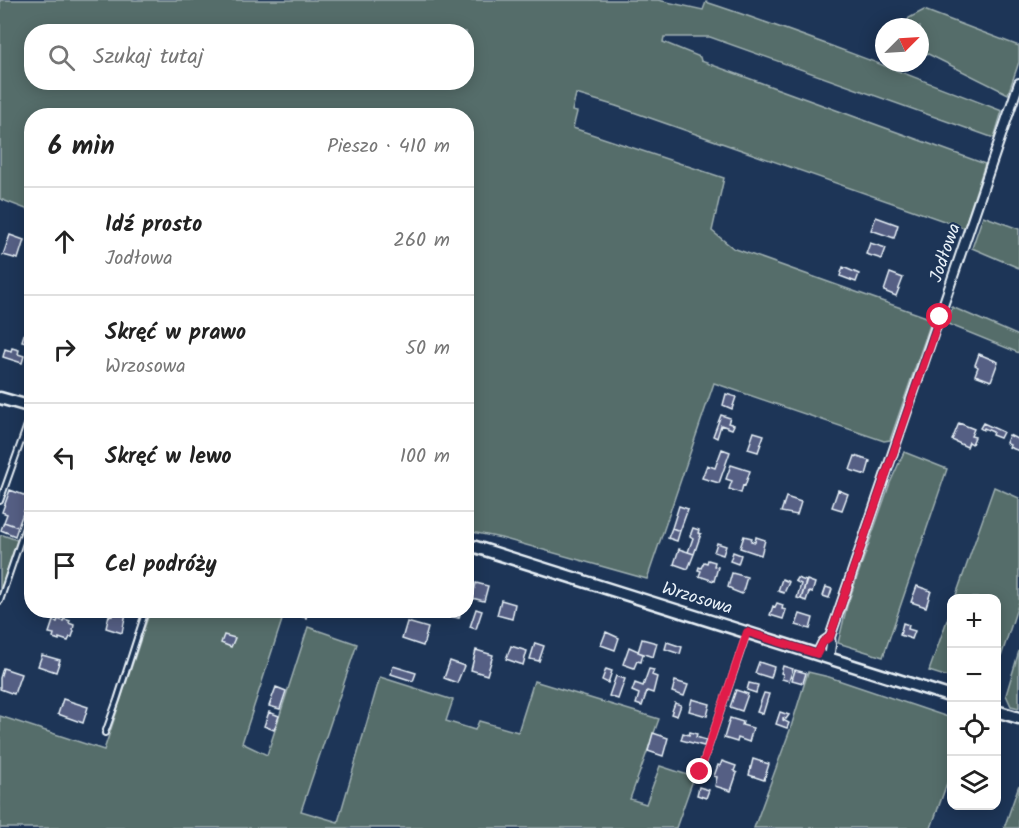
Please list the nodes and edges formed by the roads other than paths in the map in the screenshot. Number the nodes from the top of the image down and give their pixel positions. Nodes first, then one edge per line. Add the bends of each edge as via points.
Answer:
1 (1019, 83) edge
2 (0, 398) edge
3 (24, 406) edge
4 (24, 432) edge
5 (0, 501) edge
6 (24, 530) edge
7 (474, 547) edge
8 (0, 601) edge
9 (143, 618) edge
10 (747, 632) junction
11 (830, 637) junction
12 (817, 654) junction
13 (829, 658) junction
14 (947, 696) edge
15 (1001, 713) edge
16 (1019, 718) edge
17 (105, 733) dead end
18 (700, 772) dead end

1 - 11 street, Jodłowa
2 - 3 main road
4 - 5 lane
6 - 8 lane
7 - 10 main road, Wrzosowa
9 - 17 lane
10 - 12 main road, Wrzosowa
10 - 18 lane
11 - 12 street, Jodłowa
11 - 13 street, Jodłowa
12 - 13 main road, Wrzosowa
13 - 14 main road, Wrzosowa
15 - 16 main road

